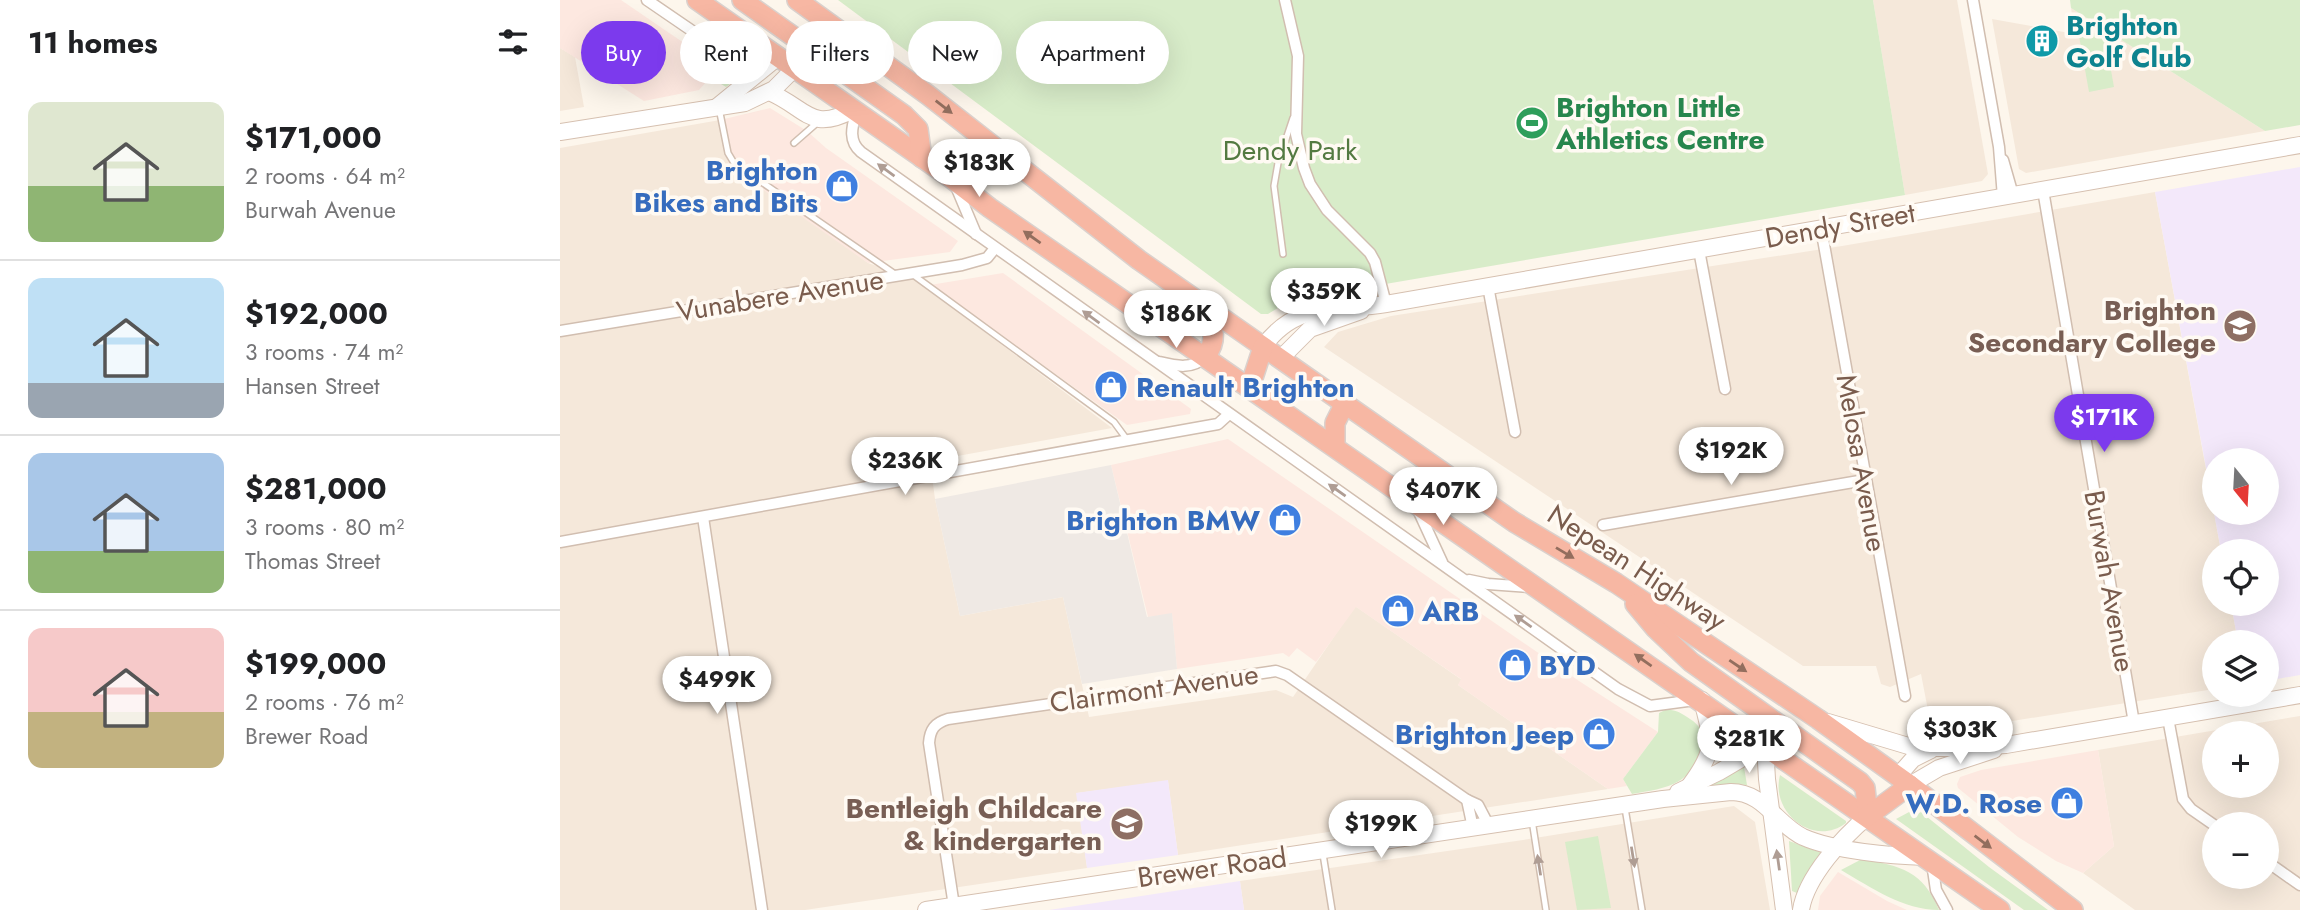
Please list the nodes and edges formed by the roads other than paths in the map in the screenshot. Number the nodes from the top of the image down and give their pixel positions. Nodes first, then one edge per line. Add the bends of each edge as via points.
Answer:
1 (647, 0) edge
2 (697, 0) edge
3 (742, 0) edge
4 (797, 0) edge
5 (1285, 0) edge
6 (1973, 0) edge
7 (727, 21) edge
8 (827, 21) edge
9 (680, 23) edge
10 (786, 31) edge
11 (772, 53) edge
12 (786, 53) edge
13 (778, 57) junction
14 (786, 63) edge
15 (894, 70) edge
16 (786, 76) edge
17 (816, 84) edge
18 (861, 84) edge
19 (769, 92) junction
20 (1297, 105) junction
21 (718, 106) junction
22 (855, 111) junction
23 (821, 120) junction
24 (560, 132) edge
25 (794, 144) dead end
26 (2300, 145) edge
27 (922, 158) junction
28 (951, 178) junction
29 (2043, 190) junction
30 (2008, 196) junction
31 (1821, 229) junction
32 (977, 236) junction
33 (995, 248) junction
34 (1699, 250) junction
35 (1283, 254) dead end
36 (911, 274) junction
37 (897, 276) junction
38 (1488, 286) junction
39 (1196, 300) junction
40 (1383, 305) junction
41 (560, 331) edge
42 (1263, 347) junction
43 (1205, 357) junction
44 (1280, 359) junction
45 (1154, 361) junction
46 (1250, 387) junction
47 (1725, 389) dead end
48 (1345, 405) junction
49 (1229, 414) junction
50 (1515, 432) dead end
51 (1128, 440) junction
52 (1335, 446) junction
53 (1865, 480) junction
54 (1414, 501) junction
55 (703, 517) junction
56 (1603, 525) dead end
57 (560, 542) edge
58 (1448, 569) junction
59 (1461, 577) junction
60 (1621, 587) junction
61 (1539, 588) junction
62 (1715, 679) junction
63 (2300, 695) edge
64 (1905, 696) dead end
65 (1701, 700) junction
66 (1816, 718) junction
67 (2168, 718) junction
68 (2134, 723) junction
69 (1790, 731) junction
70 (1765, 745) junction
71 (2006, 745) junction
72 (1943, 749) junction
73 (1904, 781) junction
74 (1689, 787) junction
75 (1663, 799) junction
76 (1467, 800) junction
77 (1625, 805) junction
78 (1772, 811) junction
79 (1868, 816) junction
80 (2202, 817) edge
81 (1532, 819) junction
82 (1481, 827) junction
83 (1838, 846) junction
84 (1322, 851) junction
85 (1929, 859) junction
86 (2279, 870) edge
87 (2300, 884) edge
88 (954, 906) junction
89 (762, 910) edge
90 (926, 910) edge
91 (1332, 910) edge
92 (1546, 910) edge
93 (1642, 910) edge
94 (1784, 910) edge
95 (1801, 910) edge
96 (1947, 910) edge
97 (2000, 910) edge
98 (2073, 910) edge

1 - 9 street
2 - 7 highway
3 - 10 highway
4 - 8 highway, Nepean Highway
5 - 20 street via 1298,56
6 - 30 street
11 - 13 highway
12 - 13 highway
13 - 14 highway
13 - 21 street
15 -> 39 highway, Nepean Highway
16 - 19 street
17 - 22 highway
18 - 27 highway via 918,129
19 - 21 street via 745,103
19 - 23 street
20 - 35 lane via 1274,186
20 - 40 street via 1296,134 1310,184 1327,210 1376,262
21 - 24 street
21 - 37 lane via 734,163
22 - 23 street
22 - 27 highway
32 -> 22 street via 858,149 852,135
23 - 25 lane
26 - 29 street, Dendy Street
27 - 28 highway
28 - 32 street
43 -> 28 highway
29 - 30 street, Dendy Street
29 - 68 street, Burwah Avenue
30 - 31 street, Dendy Street
31 - 34 street, Dendy Street
31 - 53 street, Melosa Avenue
32 - 33 street
33 - 36 street, Vunabere Avenue via 981,261
45 -> 33 street
34 - 38 street, Dendy Street
34 - 47 street
36 - 37 street, Vunabere Avenue
36 - 51 lane via 1114,422
37 - 41 street, Vunabere Avenue
38 - 40 street, Dendy Street
38 - 50 street
39 - 42 highway, Nepean Highway
39 - 43 highway via 1213,331 1213,345
40 - 42 street, Dendy Street via 1307,313 1280,327
40 - 44 street, Dendy Street via 1314,327
42 - 44 highway, Nepean Highway
42 - 46 highway
43 - 45 street via 1184,366
43 - 46 highway
44 - 46 highway
44 - 48 highway, Nepean Highway
45 - 49 street
46 - 52 highway
48 - 52 highway via 1335,423
48 -> 60 highway, Nepean Highway via 1514,522
49 - 51 street via 1218,424
58 -> 49 street
51 - 55 street
52 - 54 highway
53 - 56 street
53 - 64 street, Melosa Avenue
54 - 58 street
54 - 61 highway
55 - 57 street
55 - 89 street
58 - 59 street
59 - 61 street via 1482,584
65 -> 59 street via 1641,703
60 - 62 highway via 1678,651
60 -> 66 highway, Nepean Highway
65 -> 61 highway
62 - 65 highway
62 - 69 highway
63 - 67 street
65 - 70 highway
65 - 74 street via 1710,751
66 - 69 highway
66 - 72 street via 1915,748
66 - 73 highway, Nepean Highway
67 - 68 street
67 - 80 street via 2183,799
68 - 71 street
69 - 70 highway
69 - 79 highway via 1861,783
70 - 74 street, Brewer Road
70 - 78 street
70 - 79 highway
71 - 72 street
71 - 73 street
72 - 73 street via 1920,754
73 - 79 highway
73 -> 98 highway, Nepean Highway
74 - 75 street, Brewer Road
75 - 77 street, Brewer Road
75 - 78 street, Brewer Road via 1738,792
76 - 82 street
76 - 82 street, Clairmont Avenue via 1478,805
76 - 88 street, Clairmont Avenue via 1276,671 948,719 932,729 929,743
77 - 81 street, Brewer Road
77 -> 93 lane
78 - 83 street, Brewer Road via 1802,836
94 -> 78 street
79 - 83 street
79 - 85 highway
81 - 82 street, Brewer Road
92 -> 81 lane
82 - 84 street, Brewer Road
83 - 85 street, Brewer Road
83 - 95 street via 1808,887
84 - 88 street, Brewer Road
84 - 91 lane
85 - 96 street via 1936,890
85 - 97 highway
86 - 87 street
88 - 90 street, Brewer Road

